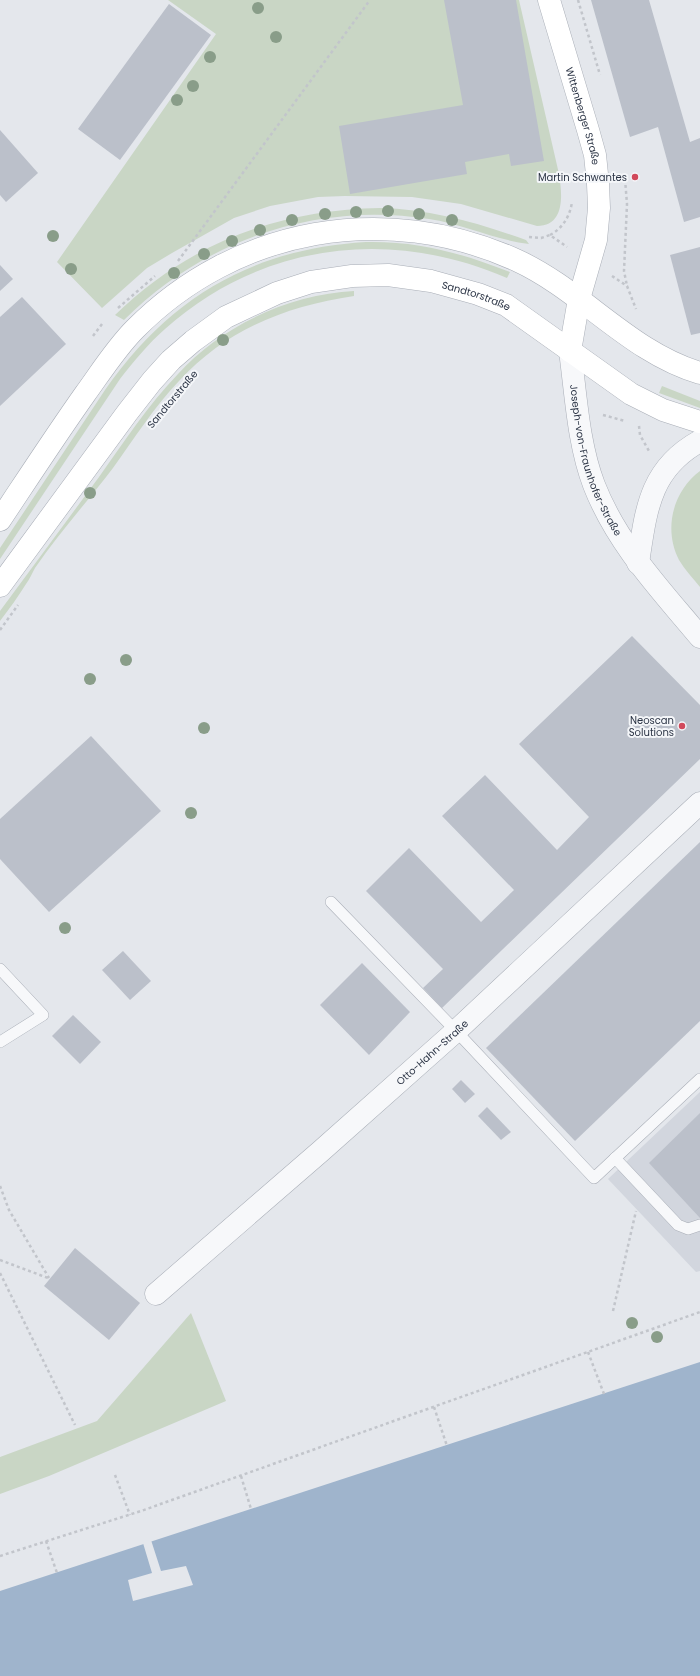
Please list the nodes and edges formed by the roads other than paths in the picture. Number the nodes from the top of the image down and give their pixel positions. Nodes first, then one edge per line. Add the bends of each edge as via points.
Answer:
1 (549, 0) edge
2 (579, 299) junction
3 (570, 351) junction
4 (700, 373) edge
5 (700, 422) edge
6 (700, 441) edge
7 (0, 520) edge
8 (638, 563) junction
9 (0, 586) edge
10 (700, 636) edge
11 (700, 802) edge
12 (331, 902) dead end
13 (0, 969) edge
14 (456, 1030) junction
15 (0, 1042) edge
16 (700, 1079) edge
17 (615, 1158) junction
18 (700, 1225) edge
19 (156, 1294) dead end

1 - 2 main road, Wittenberger Straße via 595,155 598,184 597,232
2 - 3 main road, Wittenberger Straße
2 - 4 main road via 646,348 668,361
2 - 7 main road via 515,260 476,245 427,233 377,228 339,230 257,249 186,286 134,330 102,370
3 - 5 main road, Sandtorstraße via 647,404
3 - 8 street, Joseph-von-Fraunhofer-Straße via 579,420 594,484 613,527
3 - 9 main road, Sandtorstraße via 506,305 431,281 388,275 352,276 298,286 263,299 209,328 162,370
6 - 8 street via 676,456 655,487 646,514
8 - 10 street, Joseph-von-Fraunhofer-Straße
11 - 14 street, Otto-Hahn-Straße
12 - 14 lane
13 - 15 lane via 42,1015
14 - 17 lane via 594,1178
14 - 19 street, Otto-Hahn-Straße
16 - 17 lane
17 - 18 lane via 678,1225 688,1228

